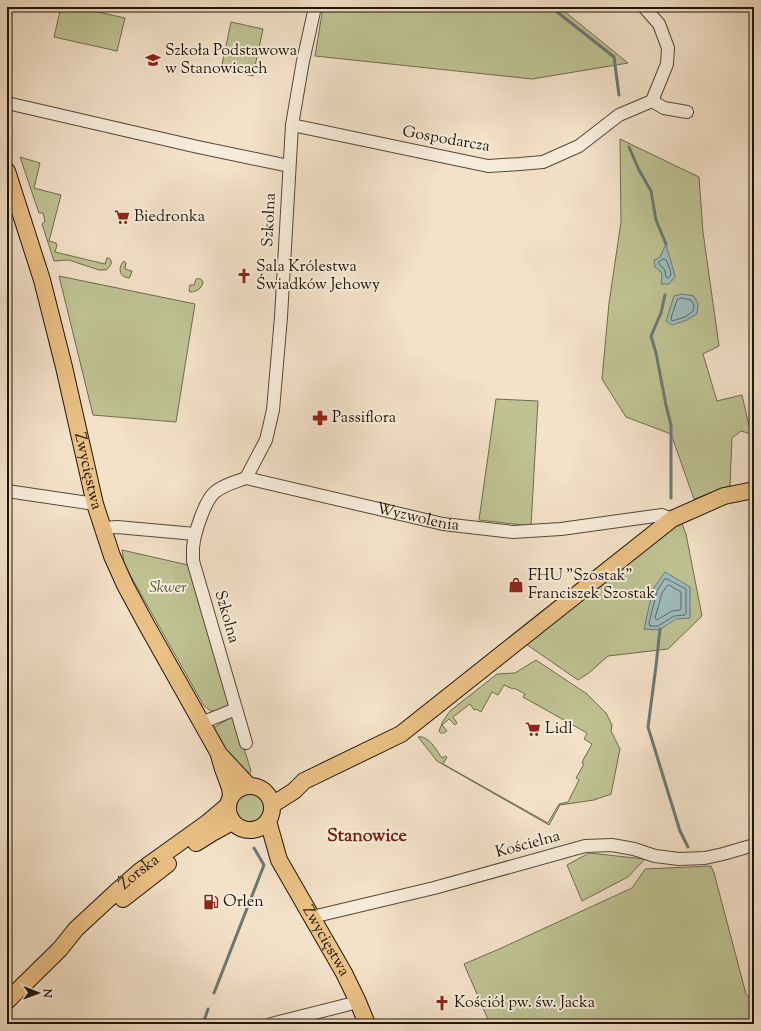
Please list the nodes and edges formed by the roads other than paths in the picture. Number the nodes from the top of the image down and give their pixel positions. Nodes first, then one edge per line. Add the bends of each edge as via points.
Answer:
1 (315, 7) edge
2 (644, 7) edge
3 (652, 101) junction
4 (7, 103) edge
5 (687, 112) dead end
6 (292, 126) junction
7 (289, 166) junction
8 (7, 171) edge
9 (246, 478) junction
10 (754, 490) edge
11 (7, 491) edge
12 (95, 504) junction
13 (672, 519) junction
14 (103, 528) junction
15 (195, 534) junction
16 (236, 709) junction
17 (201, 723) junction
18 (246, 743) dead end
19 (218, 752) junction
20 (248, 785) junction
21 (269, 798) junction
22 (229, 800) junction
23 (268, 821) junction
24 (232, 822) junction
25 (254, 830) junction
26 (754, 845) edge
27 (279, 860) junction
28 (312, 917) junction
29 (60, 949) junction
30 (7, 1001) edge
31 (358, 1002) junction
32 (271, 1024) edge
33 (367, 1024) edge

1 - 6 street, Szkolna
2 - 3 street via 659,24 668,48 666,64
3 - 5 street via 664,108
3 - 6 street, Gospodarcza via 619,115 579,146 543,162 520,164 488,166
4 - 7 street via 198,148
6 - 7 street, Szkolna
7 - 9 street, Szkolna via 273,410 266,440
8 - 12 main road, Zwycięstwa via 42,280
9 - 13 street, Wyzwolenia via 443,524 513,532 561,529 662,515
9 - 15 street via 227,484 214,492
10 - 13 main road via 724,496
11 - 12 street
12 - 14 main road, Zwycięstwa
13 - 21 main road via 401,734 304,781 294,791
14 - 15 street
14 - 17 main road, Zwycięstwa via 112,556 128,590
15 - 16 street, Szkolna via 193,560
16 - 17 street
16 - 18 street, Szkolna
17 - 19 main road, Zwycięstwa
19 - 20 main road, Zwycięstwa
19 - 22 main road, Zwycięstwa via 230,788
20 - 21 main road via 259,787
20 - 22 main road via 238,788
21 - 23 main road via 272,811
22 - 24 main road via 227,812
22 - 29 main road, Żorska via 207,823 140,871 116,892 76,929
23 - 25 main road
23 - 27 main road, Zwycięstwa
24 - 25 main road via 246,830
24 - 29 main road, Żorska via 188,849
25 - 27 main road, Zwycięstwa via 268,850
26 - 28 street, Kościelna via 705,858 679,859 655,856 634,849 585,846 434,888
27 - 28 main road, Zwycięstwa
28 - 31 main road, Zwycięstwa
29 - 30 main road, Żorska
31 - 32 street
31 - 33 main road, Zwycięstwa

